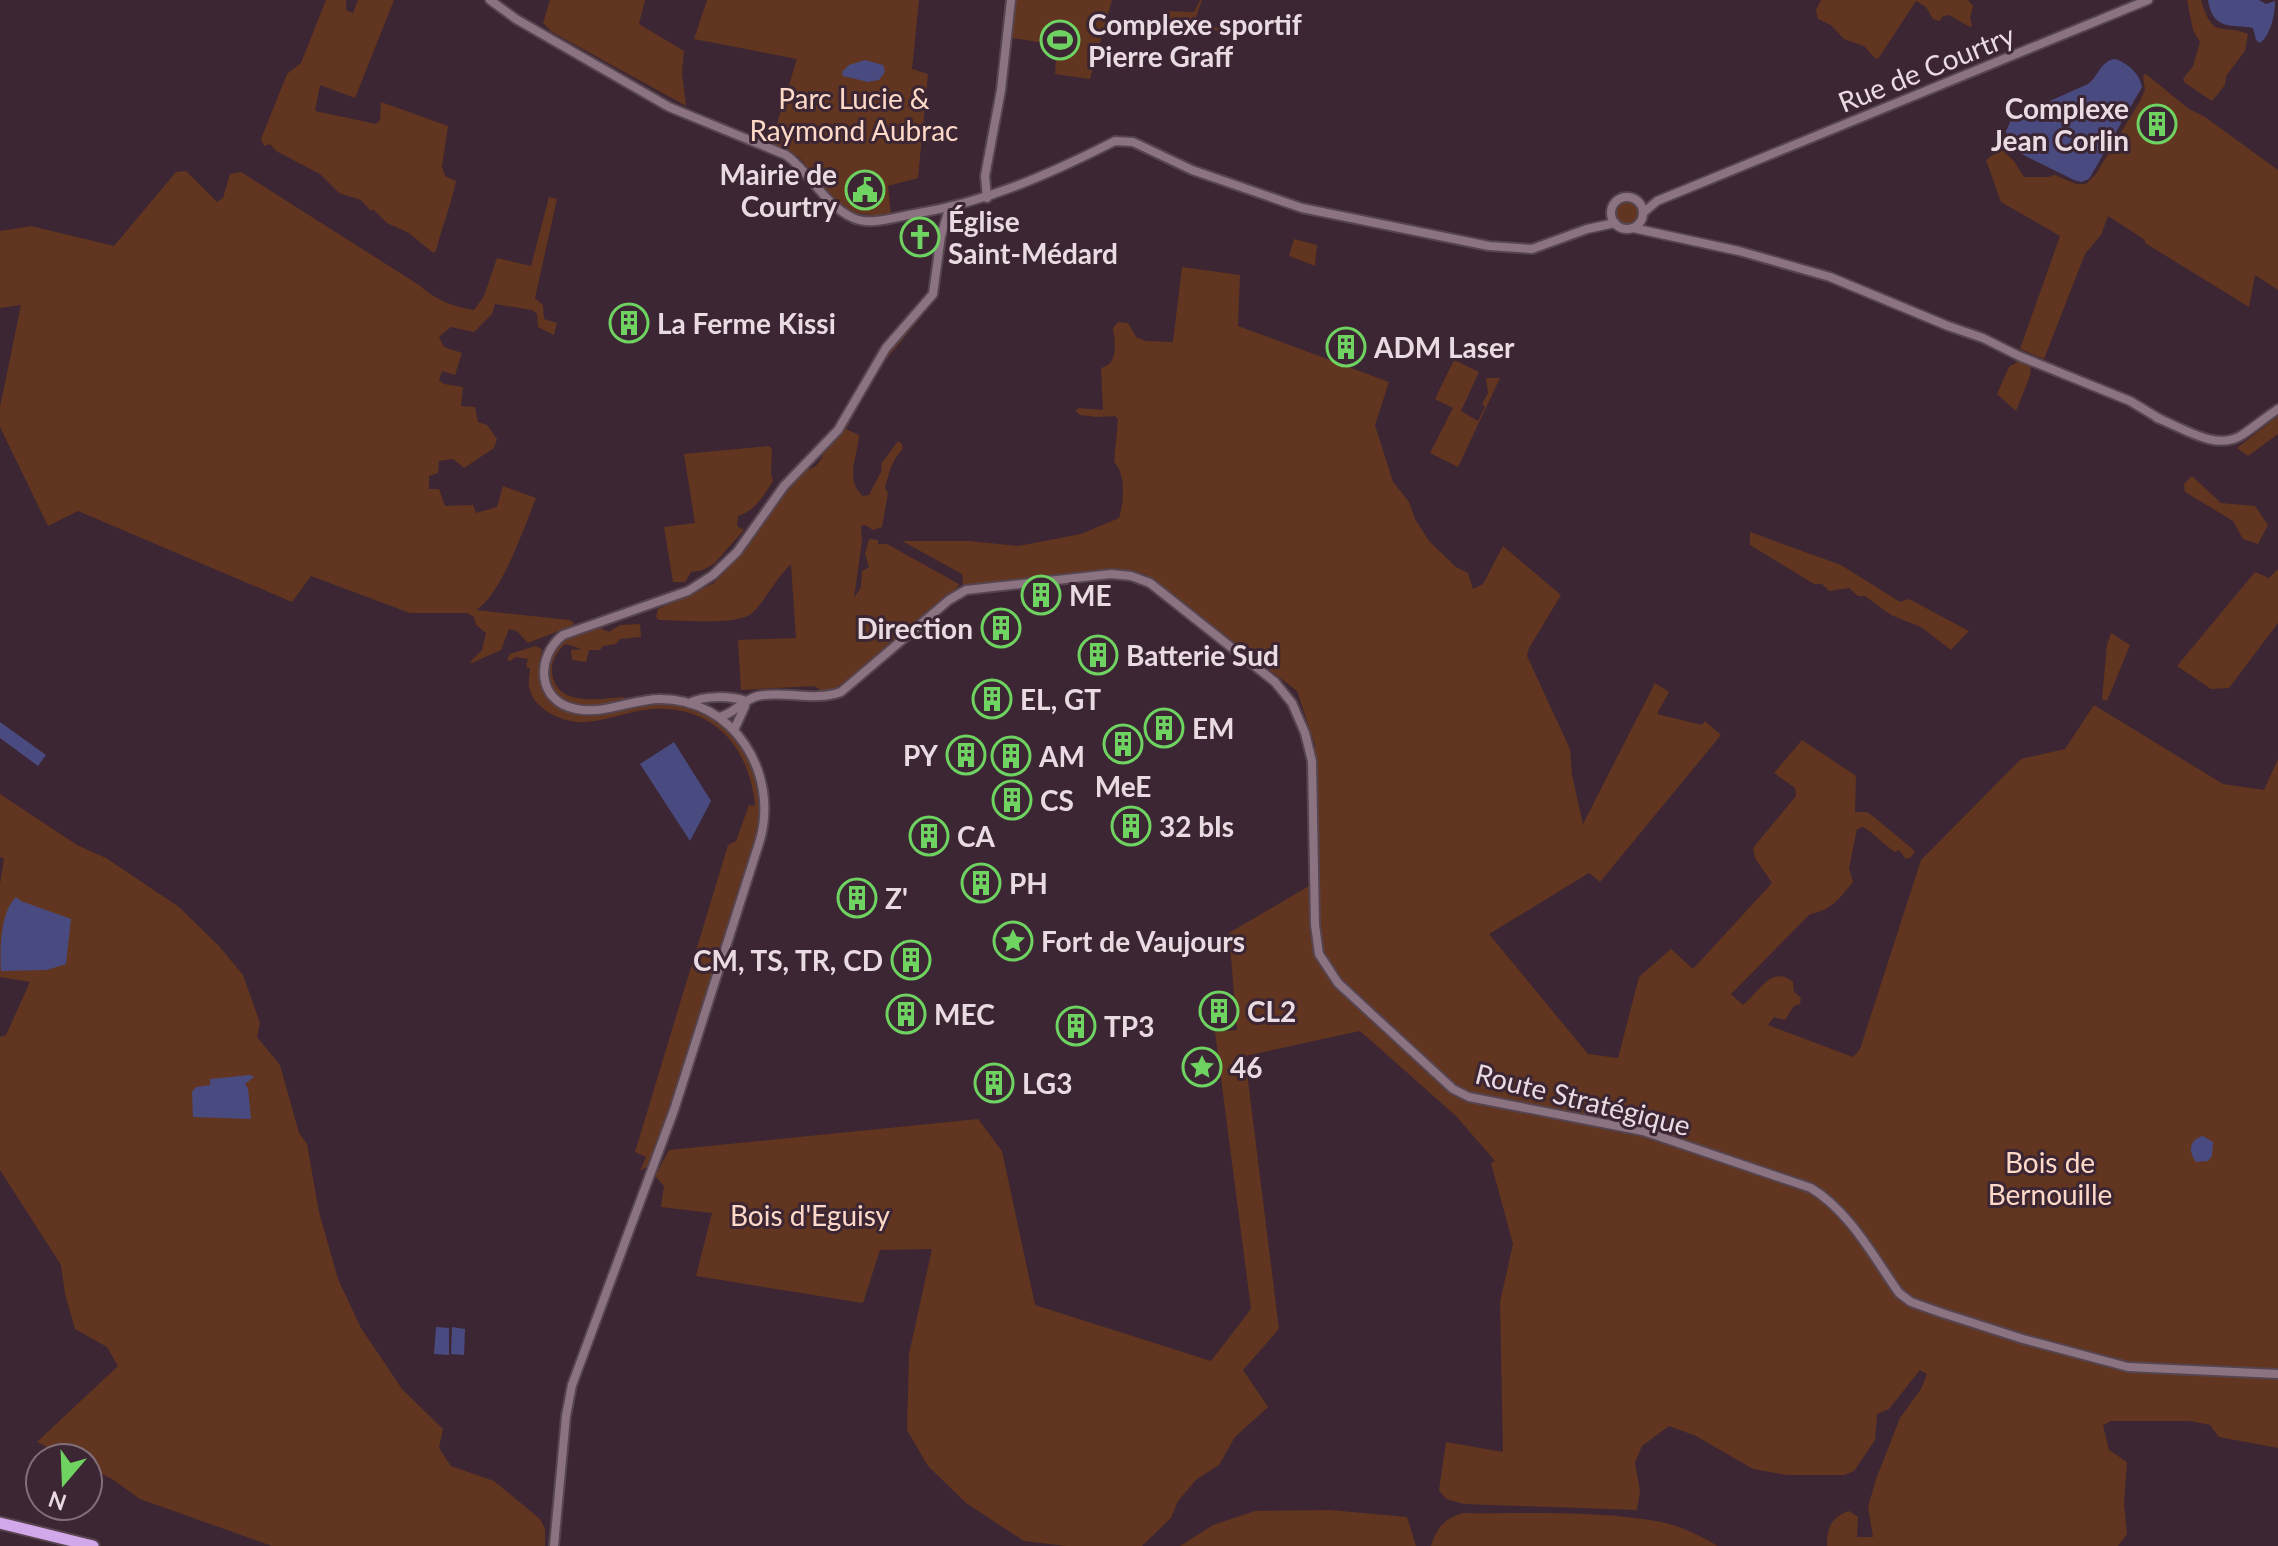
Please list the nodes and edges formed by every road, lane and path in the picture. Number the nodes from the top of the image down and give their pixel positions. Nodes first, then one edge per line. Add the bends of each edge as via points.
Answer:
1 (490, 0) edge
2 (1011, 0) edge
3 (2148, 0) edge
4 (987, 198) junction
5 (1657, 201) junction
6 (1638, 202) junction
7 (949, 209) junction
8 (1612, 209) junction
9 (938, 211) junction
10 (1643, 215) junction
11 (1615, 223) junction
12 (1633, 228) junction
13 (1587, 229) junction
14 (1658, 232) junction
15 (941, 236) junction
16 (2278, 409) edge
17 (747, 701) junction
18 (689, 703) junction
19 (735, 709) junction
20 (719, 717) junction
21 (731, 728) junction
22 (2278, 1374) edge
23 (0, 1523) edge
24 (0, 1530) edge
25 (65, 1546) edge
26 (93, 1546) edge
27 (554, 1546) edge

1 - 9 street via 669,107 786,155 832,204 854,218 874,221
2 - 4 street via 985,176
3 - 5 street, Rue de Courtry
4 - 7 street
4 - 13 street via 1123,139 1192,170 1302,208 1489,246 1532,249
5 - 6 street
5 - 10 street
6 - 8 street via 1625,198
6 - 10 street
7 - 9 street
7 - 15 street
8 - 11 street
8 - 13 street
9 - 15 street
10 - 12 street
10 - 14 street
11 - 12 street
11 - 13 street
12 - 14 street
14 - 16 street via 1818,268 2200,436 2225,441 2241,436
15 - 18 street via 932,296 886,348 838,430 784,486 737,552 705,581 664,601 563,635 546,655 543,677 555,699 567,706 600,709 651,699
17 - 18 street
17 - 19 street, Route Stratégique
17 - 21 street
17 - 22 street, Route Stratégique via 841,692 966,590 1111,574 1150,583 1275,682 1292,703 1312,761 1319,954 1338,983 1453,1089 1469,1097 1642,1131 1811,1188 1845,1216 1899,1293 1911,1302 2128,1367
18 - 20 street
19 - 20 street, Route Stratégique
19 - 21 street
20 - 21 street
21 - 27 street via 761,776 766,802 763,830 674,1110 572,1385
23 - 26 highway
24 - 25 highway

